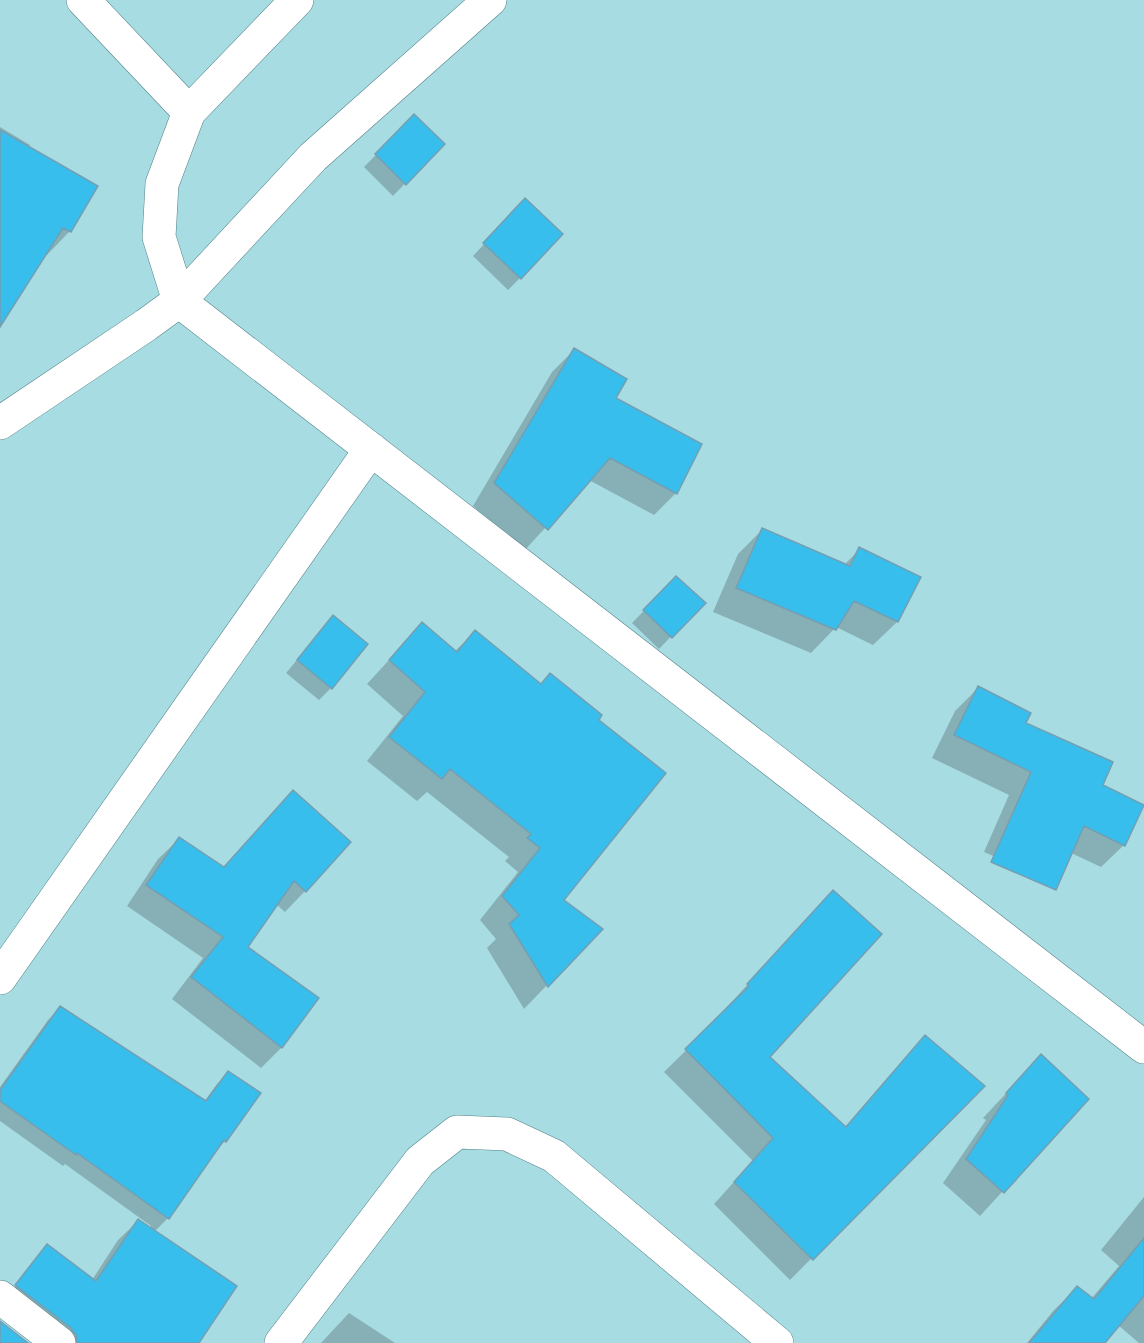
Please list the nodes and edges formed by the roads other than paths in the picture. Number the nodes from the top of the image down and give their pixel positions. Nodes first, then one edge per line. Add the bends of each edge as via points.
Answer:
1 (83, 0) edge
2 (297, 0) edge
3 (490, 0) edge
4 (189, 112) junction
5 (179, 301) junction
6 (0, 423) edge
7 (372, 449) junction
8 (0, 978) edge
9 (1144, 1047) edge
10 (0, 1297) edge
11 (59, 1343) edge
12 (281, 1343) edge
13 (777, 1343) edge

1 - 4 street
2 - 4 street
3 - 5 street via 313,157
4 - 5 street via 162,184 159,237
5 - 6 street
5 - 7 street
7 - 8 street
7 - 9 street
10 - 11 street
12 - 13 street via 420,1161 457,1132 507,1134 554,1156

